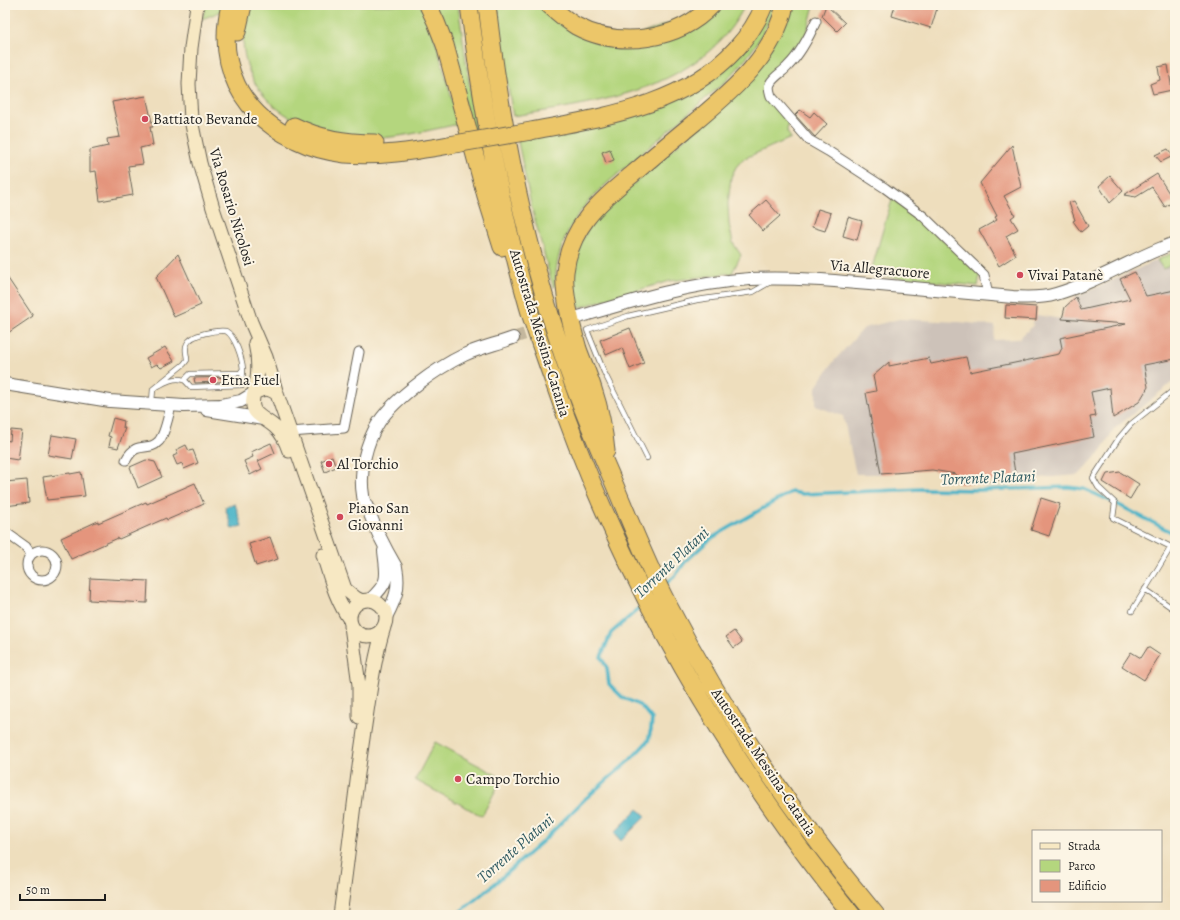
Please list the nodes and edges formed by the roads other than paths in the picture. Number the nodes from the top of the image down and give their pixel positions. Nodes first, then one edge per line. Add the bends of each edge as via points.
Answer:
1 (197, 5) edge
2 (230, 5) edge
3 (243, 5) edge
4 (428, 5) edge
5 (469, 5) edge
6 (487, 5) edge
7 (549, 5) edge
8 (712, 5) edge
9 (752, 5) edge
10 (764, 5) edge
11 (780, 5) edge
12 (785, 5) edge
13 (816, 21) dead end
14 (529, 125) junction
15 (448, 139) junction
16 (1175, 243) edge
17 (777, 278) junction
18 (988, 295) junction
19 (576, 318) tunnel mouth
20 (251, 322) junction
21 (513, 338) tunnel mouth
22 (359, 352) dead end
23 (243, 369) junction
24 (184, 380) junction
25 (5, 384) edge
26 (153, 389) junction
27 (1175, 389) edge
28 (254, 393) junction
29 (277, 394) junction
30 (560, 401) junction
31 (152, 404) junction
32 (171, 405) junction
33 (184, 406) junction
34 (599, 413) junction
35 (263, 419) junction
36 (290, 432) junction
37 (647, 458) dead end
38 (126, 460) dead end
39 (609, 471) junction
40 (5, 532) edge
41 (383, 544) junction
42 (1173, 548) edge
43 (31, 554) dead end
44 (1145, 590) junction
45 (366, 600) junction
46 (1175, 610) edge
47 (1132, 611) dead end
48 (385, 622) junction
49 (350, 623) junction
50 (359, 761) junction
51 (340, 915) edge
52 (852, 915) edge
53 (876, 915) edge

1 - 20 main road, Via Rosario Nicolosi via 189,84 191,120 213,208
2 - 15 highway via 226,45 231,72 243,98 276,130 314,148 345,154 394,154
3 - 15 highway via 236,43 240,69 260,102 282,120 306,132 343,142
4 - 30 highway via 445,45 486,196 541,367
5 - 30 highway, Autostrada Messina-Catania via 482,104 500,196 529,309
6 - 39 highway, Autostrada Messina-Catania via 500,102 533,255 569,373
7 - 8 highway via 566,20 586,30 606,37 634,39 680,28
9 - 14 highway via 744,21 723,48 677,80 617,102
10 - 14 highway via 750,32 730,56 710,73 683,89 653,102 586,121
11 - 34 highway via 768,35 755,57 740,74 600,196 582,216 571,236 563,260 560,295 567,330 586,391
12 - 34 highway via 768,48 745,78 603,199 586,219 575,239 565,272 566,294 578,349
13 - 18 street via 797,56 770,83 771,96 809,140 885,188 922,216 984,275
14 - 15 highway, bridge
16 - 18 street, Via Allegracuore via 1055,295 1037,298
17 - 18 street, Via Allegracuore via 816,279
17 - 19 street, Via Allegracuore via 749,279 671,291
17 - 37 lane via 753,292 697,300 628,316 587,330 604,372
20 - 28 main road via 258,364
20 - 29 main road via 266,357
21 - 41 street via 465,354 442,368 393,406 380,421 366,451 362,472 363,496
22 - 36 street via 344,428
23 - 24 lane via 240,373 190,374
23 - 24 lane via 242,385 191,386
23 - 26 lane via 232,336 226,330 210,332 189,340 186,344 187,360
24 - 26 lane via 175,379
25 - 31 street via 110,401
26 - 31 lane
27 - 42 lane via 1131,424 1093,478 1098,487 1115,503 1113,518
28 - 29 main road via 264,389
28 - 33 street via 234,403
28 - 35 main road via 251,402 253,409
29 - 36 main road
30 - 52 highway, Autostrada Messina-Catania via 596,493 635,579 697,696 806,857
31 - 32 street
32 - 33 street
32 - 38 street via 161,439 155,444 137,447 130,452
33 - 35 street
34 - 39 highway
35 - 49 main road via 274,426 286,442 335,591
36 - 45 main road via 345,589 356,598
39 - 53 highway, Autostrada Messina-Catania via 651,570 713,685 767,771 821,846
40 - 43 street via 26,547
41 - 45 street via 386,580 384,586
41 - 48 street via 396,567 397,574 397,594
42 - 44 lane
44 - 46 lane
44 - 47 lane
45 - 48 main road via 381,605 385,610
45 - 49 main road via 353,608
48 - 49 main road via 380,632 367,637 355,632
48 - 50 main road via 371,678
49 - 50 main road via 359,685
50 - 51 main road

